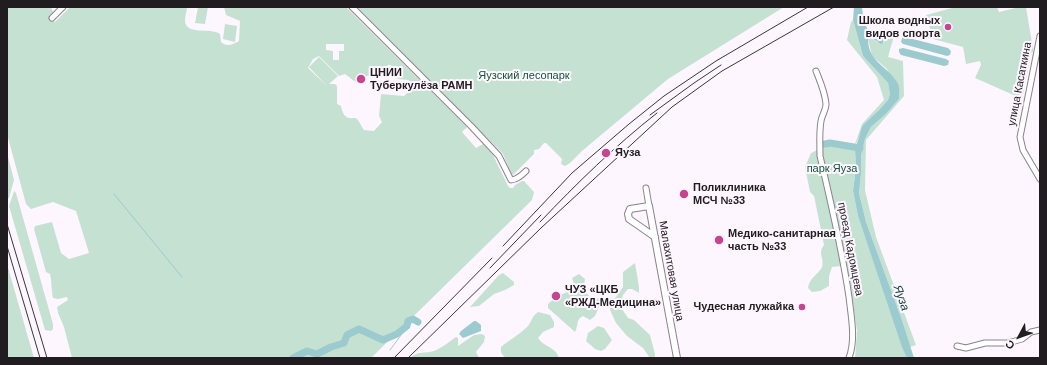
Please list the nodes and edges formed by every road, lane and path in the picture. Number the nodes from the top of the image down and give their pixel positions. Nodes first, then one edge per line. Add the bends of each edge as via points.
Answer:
1 (63, 7) edge
2 (352, 7) edge
3 (52, 18) dead end
4 (1040, 36) edge
5 (816, 71) dead end
6 (526, 171) dead end
7 (1040, 179) edge
8 (646, 188) dead end
9 (649, 206) junction
10 (655, 237) junction
11 (1040, 330) edge
12 (957, 346) dead end
13 (677, 358) edge
14 (849, 358) edge

1 - 3 street
2 - 6 street via 499,156 511,180 522,176
4 - 7 street, улица Касаткина via 1020,137 1023,150
5 - 14 street, проезд Кадомцева via 826,105 821,121 820,156 844,259 851,313 852,350
8 - 9 street, Малахитовая улица
9 - 10 street, Малахитовая улица
9 - 10 street via 630,210 628,214 629,219
10 - 13 street, Малахитовая улица
11 - 12 street via 1008,343 985,343 966,348

